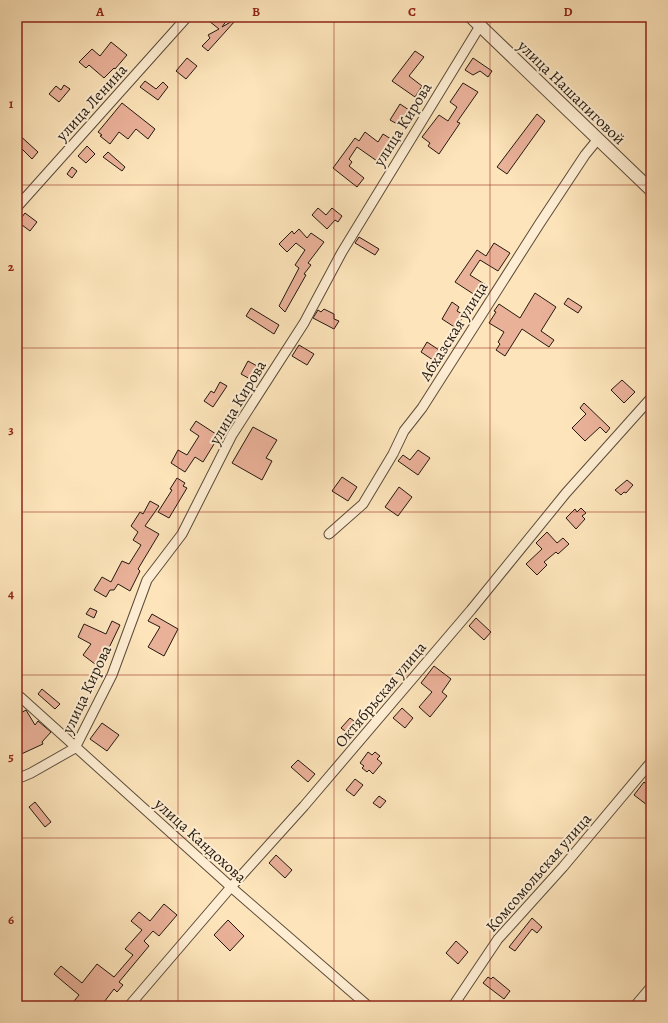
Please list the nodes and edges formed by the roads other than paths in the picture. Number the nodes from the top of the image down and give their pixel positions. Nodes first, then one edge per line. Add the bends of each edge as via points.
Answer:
1 (187, 17) edge
2 (470, 17) edge
3 (480, 26) junction
4 (598, 139) junction
5 (651, 190) edge
6 (17, 207) edge
7 (651, 398) edge
8 (329, 534) dead end
9 (17, 694) edge
10 (75, 748) junction
11 (651, 762) edge
12 (17, 779) edge
13 (231, 887) junction
14 (651, 987) edge
15 (129, 1006) edge
16 (368, 1006) edge
17 (453, 1006) edge
18 (635, 1006) edge

1 - 6 street, улица Ленина
2 - 3 street, улица Нашапиговой
3 - 4 street, улица Нашапиговой
3 - 10 street, улица Кирова via 350,239 304,323 232,435 182,534 147,580 112,675
4 - 5 street, улица Нашапиговой
4 - 8 street, Абхазская улица via 540,223 422,408 404,431 363,504
7 - 13 street, Октябрьская улица via 566,493 471,610
9 - 10 street, улица Кандохова
10 - 12 street, улица Кирова
10 - 13 street, улица Кандохова
11 - 17 street, Комсомольская улица via 498,940
13 - 15 street, Октябрьская улица
13 - 16 street, улица Кандохова
14 - 18 street

